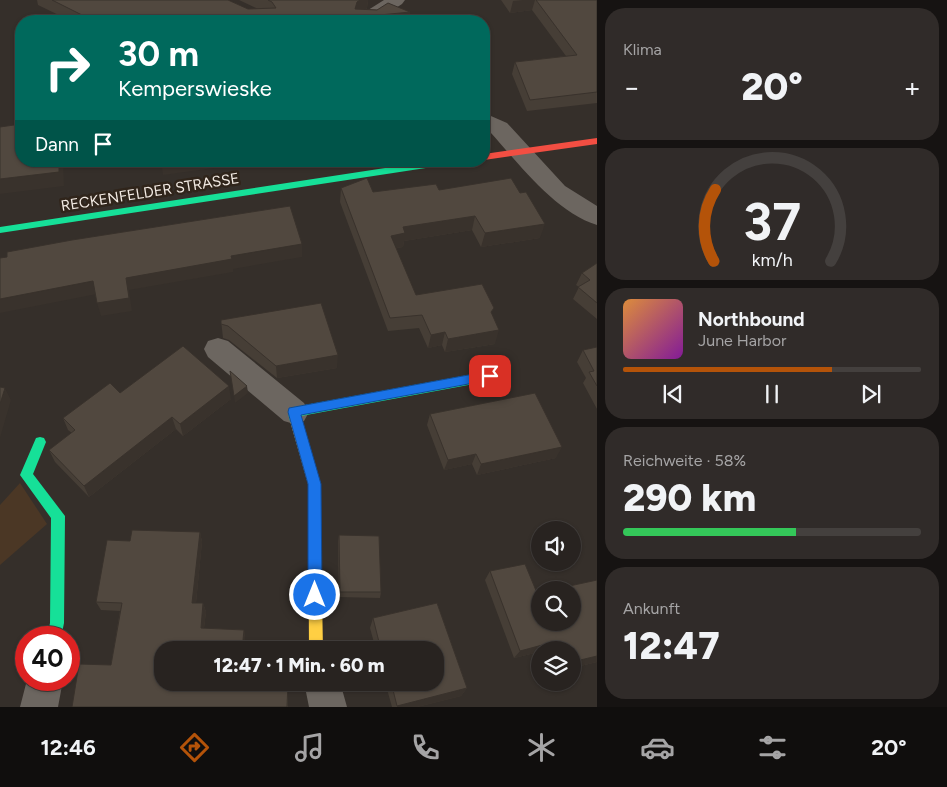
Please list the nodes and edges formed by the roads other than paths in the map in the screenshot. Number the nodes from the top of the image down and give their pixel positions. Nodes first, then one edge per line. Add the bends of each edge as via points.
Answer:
1 (396, 0) edge
2 (373, 15) edge
3 (490, 123) edge
4 (597, 141) edge
5 (521, 152) junction
6 (490, 156) edge
7 (413, 167) edge
8 (597, 217) edge
9 (0, 230) edge
10 (218, 349) dead end
11 (490, 376) dead end
12 (294, 412) junction
13 (40, 442) dead end
14 (56, 626) edge
15 (316, 641) edge
16 (43, 691) edge
17 (324, 691) edge
18 (39, 707) edge
19 (328, 707) edge

1 - 2 street
3 - 5 street via 499,128
4 - 5 street
5 - 6 street
5 - 8 street via 557,191
7 - 9 street, RECKENFELDER STRASSE
10 - 12 street
11 - 12 street
12 - 15 street via 314,484
13 - 14 street via 26,475 58,516
16 - 18 street
17 - 19 street

